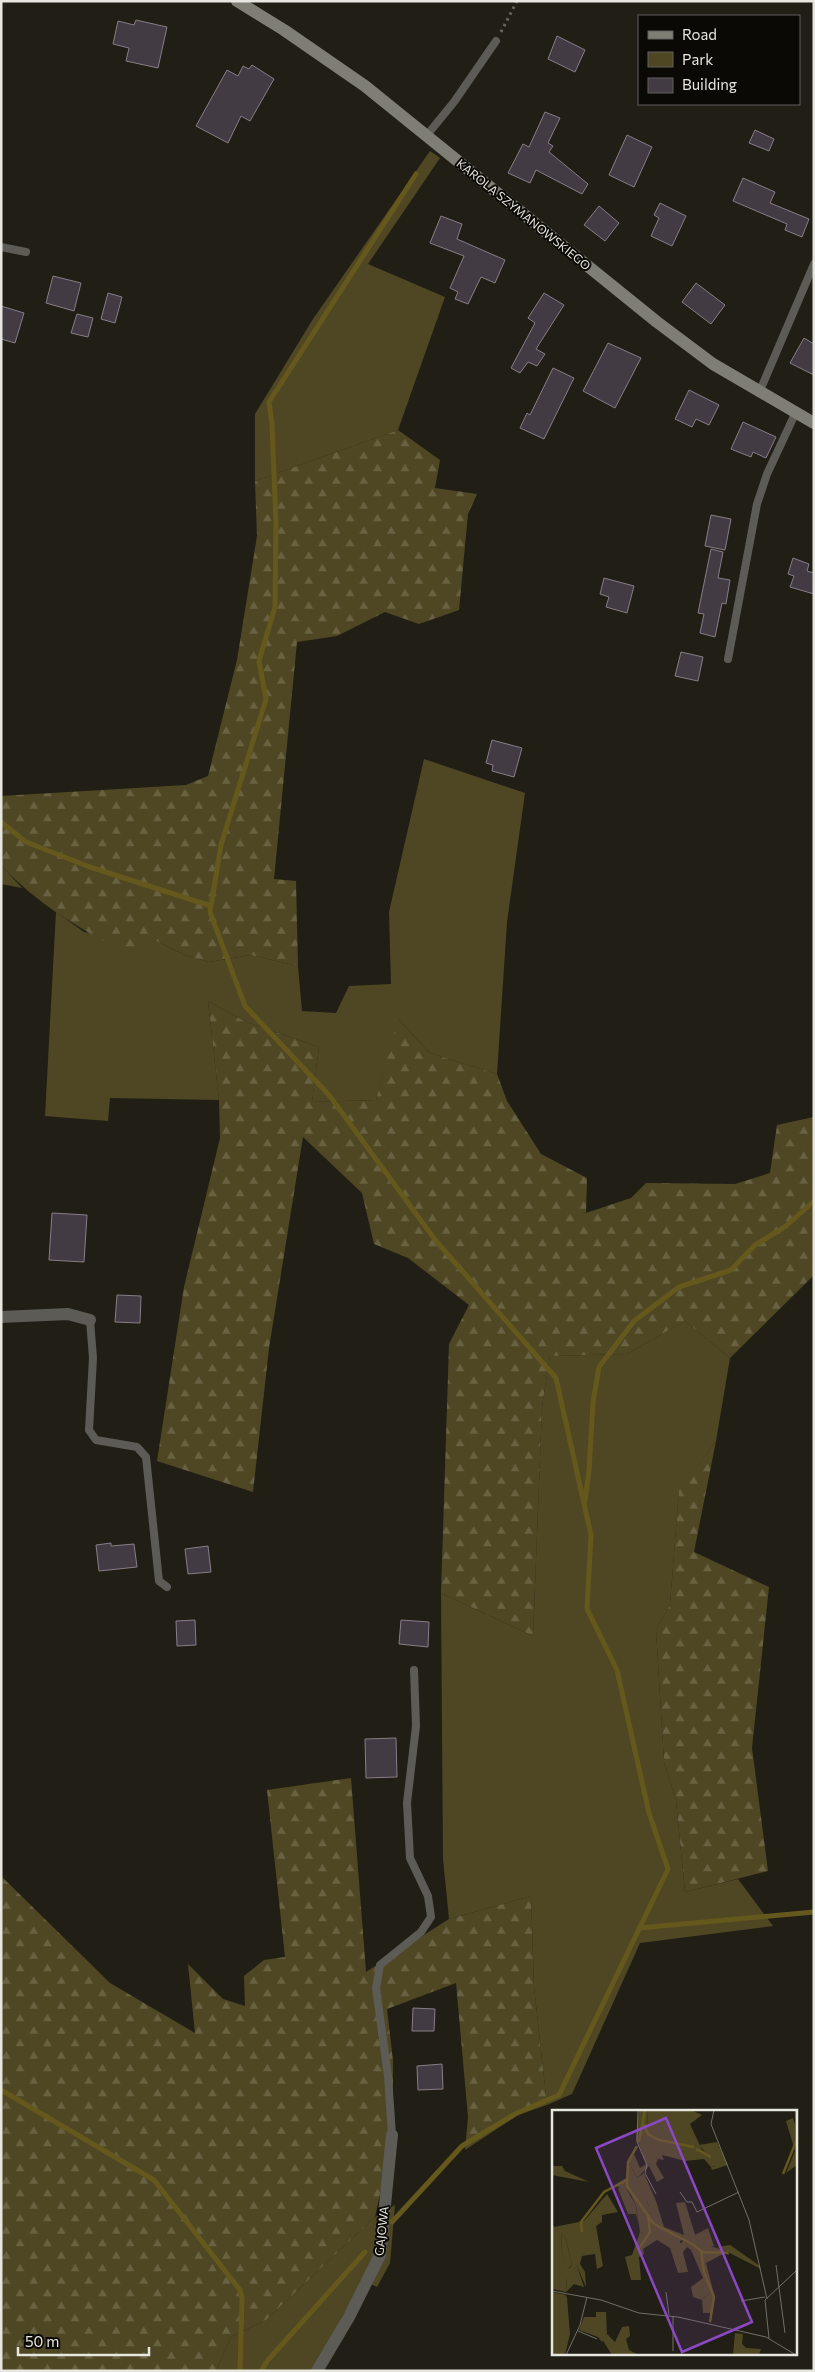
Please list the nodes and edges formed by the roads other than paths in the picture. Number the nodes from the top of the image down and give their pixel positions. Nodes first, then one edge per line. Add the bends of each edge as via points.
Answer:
1 (237, 1) edge
2 (496, 41) road end
3 (427, 135) junction
4 (1, 246) edge
5 (26, 252) dead end
6 (814, 264) edge
7 (759, 393) junction
8 (795, 414) junction
9 (814, 423) edge
10 (728, 660) dead end
11 (1, 1317) edge
12 (90, 1320) joint
13 (167, 1586) dead end
14 (414, 1670) dead end
15 (392, 2135) joint
16 (317, 2371) edge

1 - 3 street, KAROLA SZYMANOWSKIEGO via 330,61
2 - 3 lane
3 - 7 street, KAROLA SZYMANOWSKIEGO via 656,322
4 - 5 lane
6 - 7 lane
7 - 8 street, KAROLA SZYMANOWSKIEGO
8 - 9 street, KAROLA SZYMANOWSKIEGO
8 - 10 lane via 756,504
11 - 12 street via 68,1314
12 - 13 lane via 93,1358 89,1430 96,1440 137,1447 146,1457 160,1581
14 - 15 lane via 416,1726 407,1803 410,1858 428,1896 431,1917 421,1932 380,1965 376,1988
15 - 16 street, GAJOWA via 380,2255

